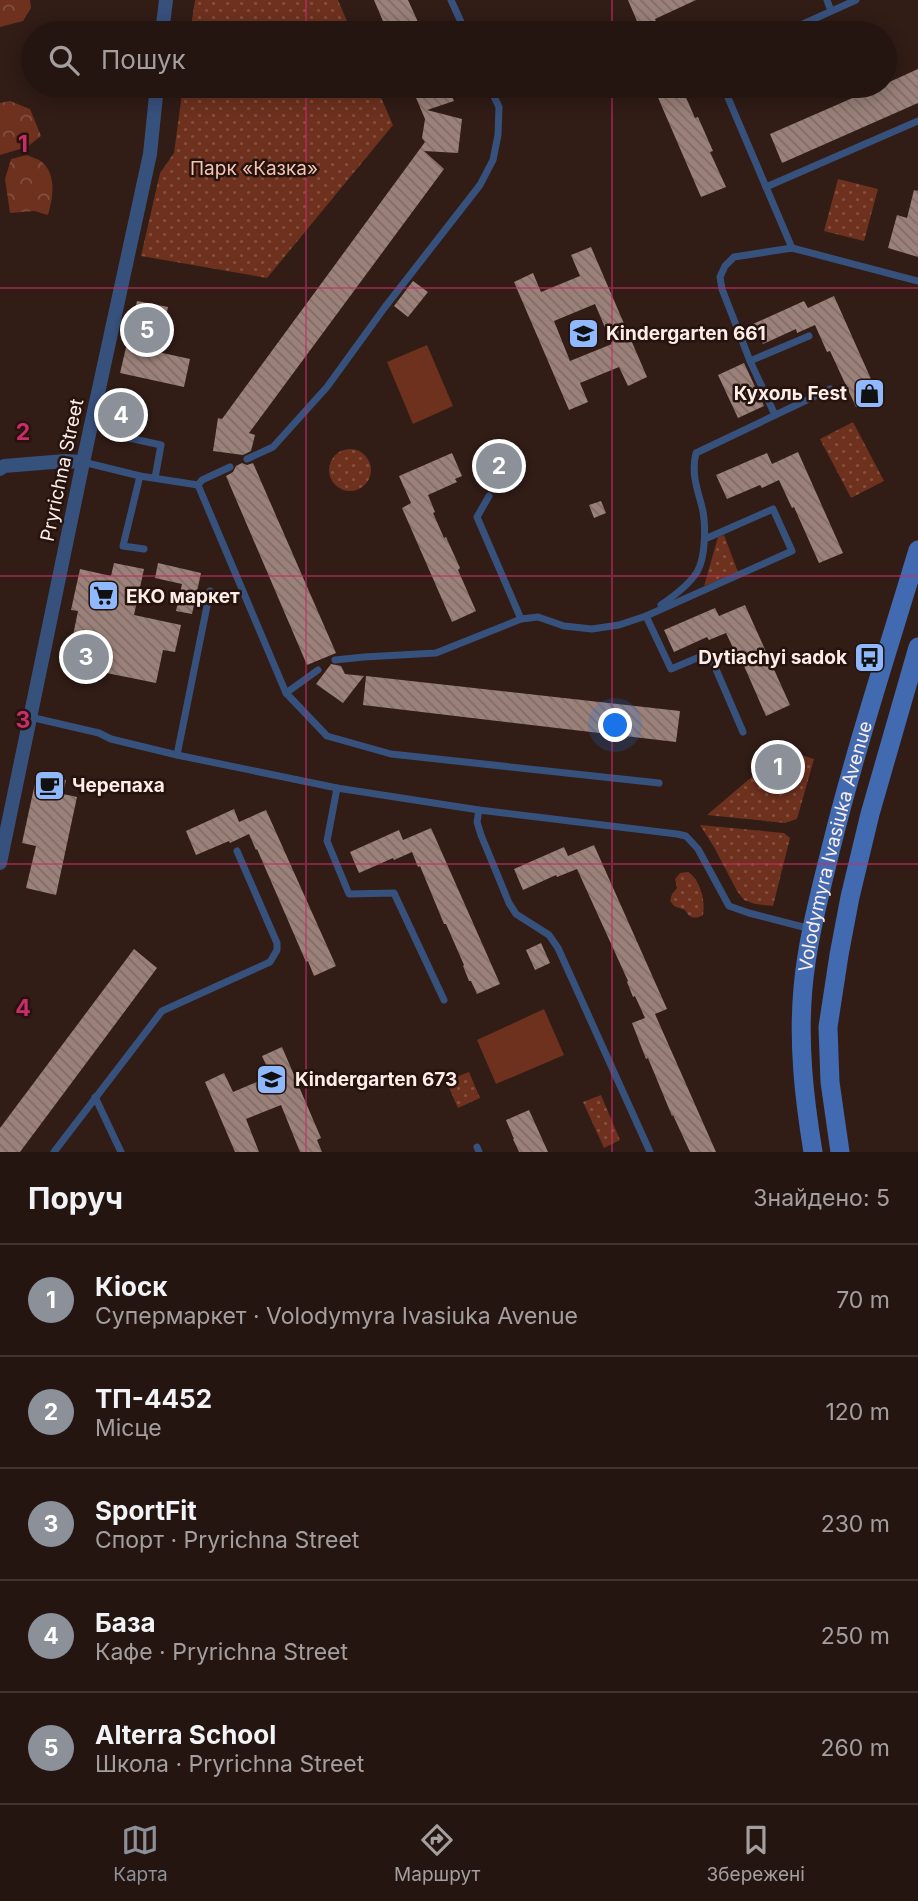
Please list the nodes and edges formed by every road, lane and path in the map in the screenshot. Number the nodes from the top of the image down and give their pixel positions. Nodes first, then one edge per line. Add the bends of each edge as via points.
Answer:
1 (166, 0) edge
2 (451, 0) edge
3 (827, 0) edge
4 (856, 0) edge
5 (831, 11) junction
6 (163, 21) edge
7 (461, 21) edge
8 (809, 21) edge
9 (156, 98) edge
10 (495, 98) edge
11 (728, 98) edge
12 (918, 121) edge
13 (766, 187) junction
14 (792, 248) junction
15 (918, 281) edge
16 (809, 336) dead end
17 (750, 361) junction
18 (830, 389) dead end
19 (775, 415) junction
20 (106, 433) dead end
21 (247, 459) dead end
22 (83, 462) junction
23 (1, 467) edge
24 (230, 467) dead end
25 (139, 476) junction
26 (155, 478) junction
27 (198, 485) junction
28 (489, 496) dead end
29 (705, 539) junction
30 (144, 550) dead end
31 (918, 550) edge
32 (210, 590) dead end
33 (646, 616) junction
34 (522, 619) junction
35 (918, 648) edge
36 (335, 660) dead end
37 (318, 670) dead end
38 (286, 693) junction
39 (30, 717) junction
40 (743, 732) dead end
41 (177, 755) junction
42 (659, 783) dead end
43 (337, 788) junction
44 (479, 810) junction
45 (237, 851) dead end
46 (0, 863) edge
47 (812, 929) junction
48 (444, 1000) dead end
49 (95, 1097) junction
50 (54, 1152) edge
51 (121, 1152) edge
52 (650, 1152) edge
53 (813, 1152) edge
54 (841, 1152) edge

1 - 6 street
2 - 7 lane
3 - 5 lane
4 - 5 lane
5 - 8 lane
9 - 22 street, Pryrichna Street via 150,154
10 - 21 lane via 498,135 493,160 480,185 327,387 273,447
11 - 13 lane
12 - 13 lane
13 - 14 lane
14 - 15 lane
14 - 17 lane via 734,257 720,277
16 - 17 lane
17 - 19 lane
18 - 19 lane
19 - 29 lane via 696,453 694,481 703,509
20 - 26 lane via 161,445
22 - 23 street
22 - 25 lane
22 - 39 street, Pryrichna Street
24 - 27 lane
25 - 26 lane
25 - 30 lane via 123,546
26 - 27 lane
27 - 38 lane
28 - 34 lane via 477,517
29 - 33 lane via 698,571 676,595
29 - 33 lane via 773,509 792,551
31 - 47 main road, Volodymyra Ivasiuka Avenue via 855,759
32 - 41 lane
33 - 34 lane via 592,629 538,617
33 - 40 lane via 671,669 709,653
34 - 36 lane via 436,653
35 - 54 main road, Volodymyra Ivasiuka Avenue via 870,814 837,967 828,1027 830,1082
37 - 38 lane
38 - 42 lane via 327,736 391,754
39 - 41 lane
39 - 46 street, Pryrichna Street
41 - 43 lane
43 - 44 lane
43 - 48 lane via 327,841 349,894 394,893
44 - 47 lane via 686,836 729,906
44 - 52 lane via 481,835 509,903 558,948
45 - 49 lane via 277,943 274,957 162,1011
47 - 53 main road, Volodymyra Ivasiuka Avenue via 800,1041
49 - 50 lane
49 - 51 lane

